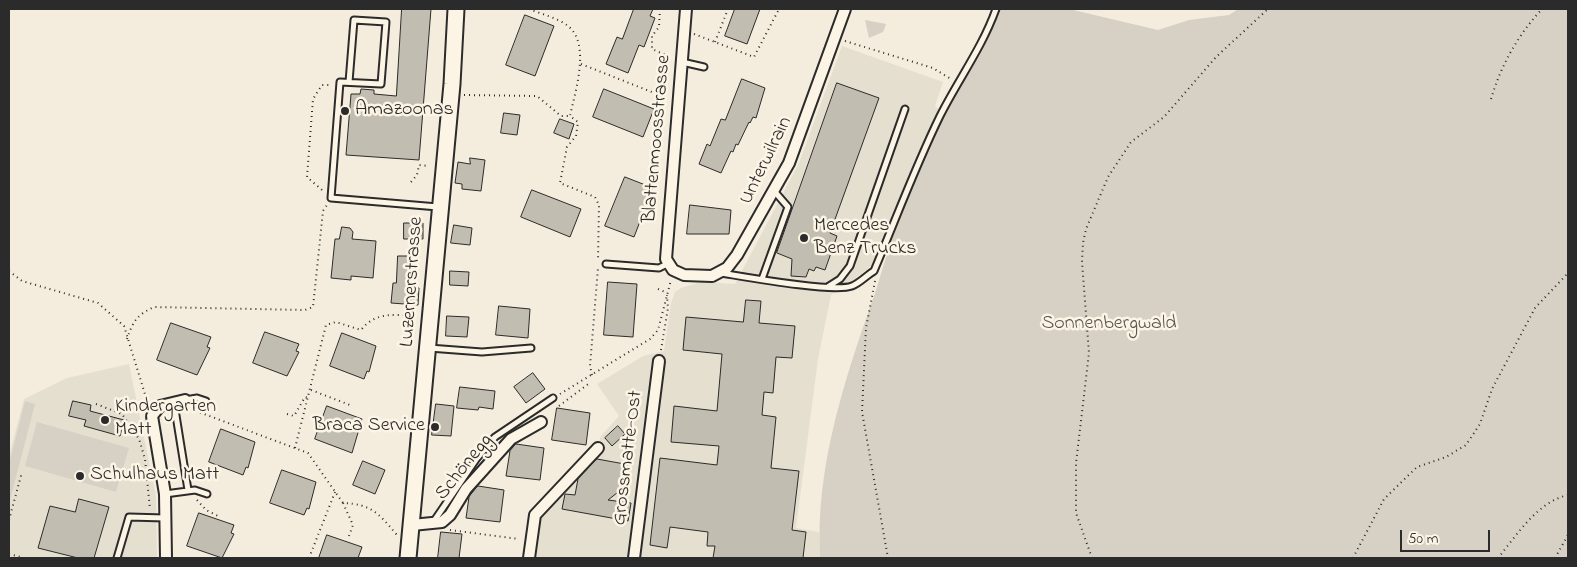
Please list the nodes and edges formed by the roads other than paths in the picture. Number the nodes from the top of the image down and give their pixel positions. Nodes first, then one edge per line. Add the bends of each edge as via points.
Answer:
1 (456, 9) edge
2 (686, 9) edge
3 (845, 9) edge
4 (996, 9) edge
5 (678, 61) junction
6 (704, 67) dead end
7 (349, 82) junction
8 (905, 109) dead end
9 (774, 192) junction
10 (439, 207) junction
11 (606, 264) dead end
12 (670, 268) junction
13 (721, 273) junction
14 (762, 279) junction
15 (828, 287) junction
16 (428, 348) junction
17 (531, 348) dead end
18 (660, 357) road end
19 (553, 398) road end
20 (186, 400) joint
21 (206, 401) dead end
22 (174, 402) junction
23 (541, 422) road end
24 (598, 448) dead end
25 (188, 490) junction
26 (165, 494) junction
27 (207, 494) dead end
28 (165, 518) junction
29 (437, 522) junction
30 (411, 532) junction
31 (117, 558) edge
32 (166, 558) edge
33 (408, 558) edge
34 (530, 558) edge
35 (634, 558) edge

1 - 10 main road, Luzernerstrasse
2 - 5 street, Blattenmoosstrasse
3 - 9 street, Unterwilrain via 802,132
4 - 15 lane via 980,48 957,83 939,120 873,271 852,286
5 - 6 lane
5 - 12 street, Blattenmoosstrasse via 679,100 666,252
7 - 7 lane via 381,84 386,22 354,20
7 - 10 lane via 340,82 331,198
8 - 15 lane via 850,266
9 - 13 street, Unterwilrain via 736,255
9 - 14 lane via 788,207
10 - 16 main road, Luzernerstrasse
11 - 12 lane
12 - 13 street via 684,275 712,276
13 - 14 lane
14 - 15 lane
16 - 17 lane via 482,352
16 - 30 main road, Luzernerstrasse
18 - 35 street, Grossmatte-Ost
19 - 29 lane via 495,437 477,458
20 - 21 lane via 197,398
20 - 22 street
22 - 25 lane
22 - 26 street via 160,406 152,416
23 - 29 street, Schönegg via 511,439 466,489 450,515
24 - 34 street via 535,515
25 - 26 lane
25 - 27 lane
26 - 28 street
28 - 31 lane via 129,517
28 - 32 street
29 - 30 street, Schönegg
30 - 33 main road, Luzernerstrasse

